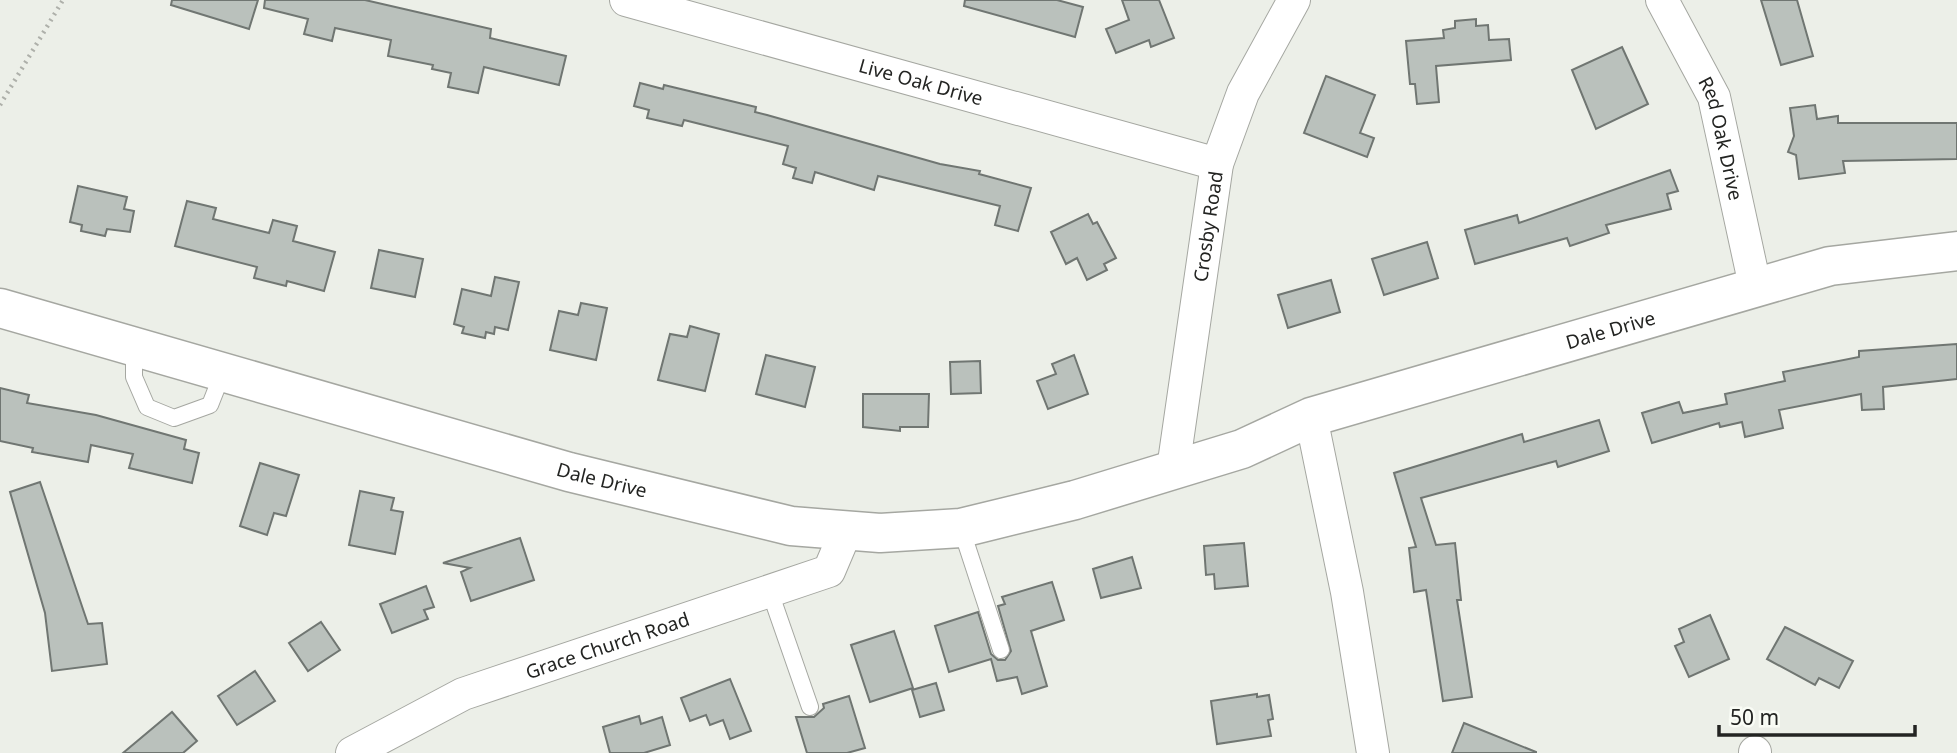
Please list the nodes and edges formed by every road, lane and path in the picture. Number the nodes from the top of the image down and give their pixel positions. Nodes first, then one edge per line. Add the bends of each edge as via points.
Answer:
1 (63, 0) edge
2 (626, 0) edge
3 (1294, 0) edge
4 (1662, 0) edge
5 (0, 105) edge
6 (1217, 164) junction
7 (1957, 251) edge
8 (1755, 286) junction
9 (0, 308) edge
10 (134, 347) junction
11 (223, 372) junction
12 (1311, 417) junction
13 (1173, 469) junction
14 (961, 528) junction
15 (846, 531) junction
16 (770, 592) junction
17 (1001, 650) dead end
18 (810, 708) dead end
19 (352, 753) edge
20 (1373, 753) edge

1 - 5 path
2 - 6 street, Live Oak Drive
3 - 6 street, Crosby Road via 1243,93
4 - 8 street, Red Oak Drive via 1714,97
6 - 13 street, Crosby Road
7 - 8 street, Dale Drive via 1830,266
8 - 12 street, Dale Drive
9 - 10 street, Dale Drive
10 - 11 street, Dale Drive
10 - 11 lane via 134,377 147,407 174,418 210,405
11 - 15 street, Dale Drive via 569,472 791,526
12 - 13 street, Dale Drive via 1270,436 1221,441 1212,457
12 - 20 street via 1347,592
13 - 14 street, Dale Drive via 1075,500
14 - 15 street, Dale Drive
14 - 17 lane
15 - 16 street, Grace Church Road via 829,571
16 - 18 lane
16 - 19 street, Grace Church Road via 463,694

